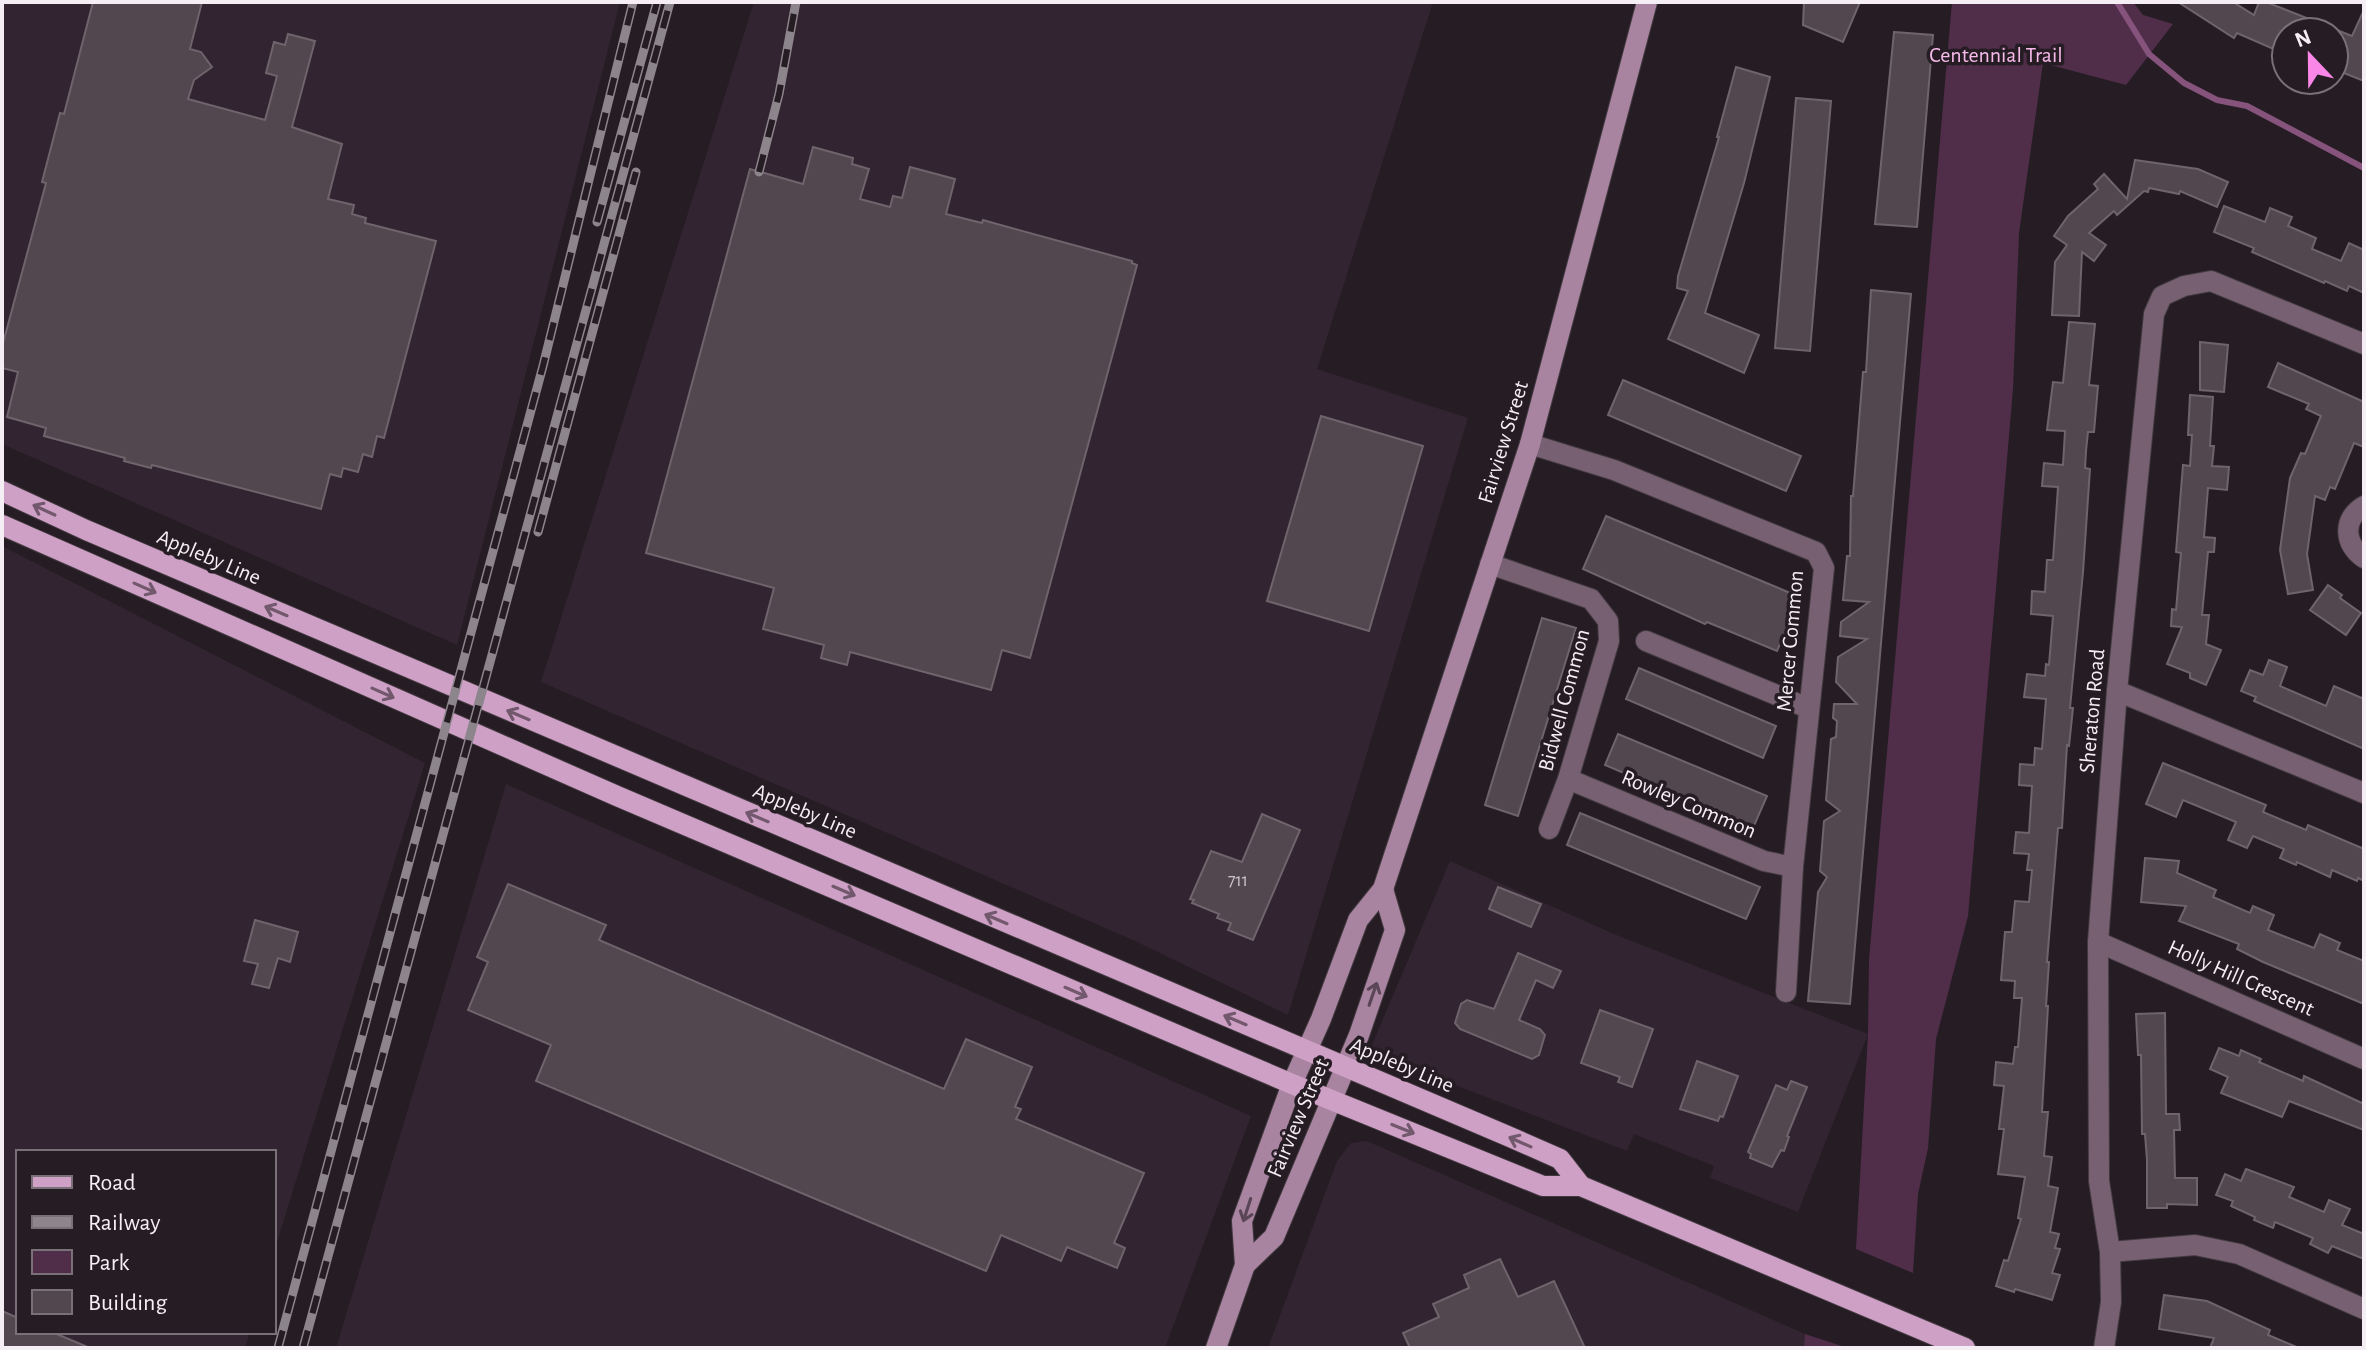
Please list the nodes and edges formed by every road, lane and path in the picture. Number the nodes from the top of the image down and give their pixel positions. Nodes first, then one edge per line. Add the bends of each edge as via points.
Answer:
1 (1647, 2) edge
2 (2364, 344) edge
3 (1530, 444) junction
4 (2, 491) edge
5 (2364, 506) edge
6 (2, 525) edge
7 (2364, 558) edge
8 (1490, 564) junction
9 (1646, 641) dead end
10 (2117, 691) junction
11 (1808, 708) junction
12 (1568, 779) junction
13 (2364, 793) edge
14 (1549, 829) dead end
15 (1793, 867) junction
16 (1383, 889) junction
17 (2098, 942) junction
18 (1786, 992) dead end
19 (1307, 1051) junction
20 (2364, 1059) edge
21 (1346, 1067) junction
22 (1292, 1084) junction
23 (1331, 1100) junction
24 (1581, 1186) junction
25 (2110, 1252) junction
26 (1245, 1265) junction
27 (2364, 1309) edge
28 (1216, 1348) edge
29 (1965, 1348) edge
30 (2104, 1348) edge

1 - 3 street, Fairview Street
2 - 10 street, Sheraton Road via 2211,281 2162,296 2154,314
3 - 8 street, Fairview Street
3 - 11 street, Mercer Common via 1614,470 1816,552 1824,568
19 -> 4 main road, Appleby Line
5 - 7 street via 2352,517 2348,535
6 -> 22 main road, Appleby Line via 617,796
8 - 12 street, Bidwell Common via 1591,599 1608,621 1609,641
8 - 16 street, Fairview Street
9 - 11 street
10 - 13 street
10 - 17 street, Sheraton Road
11 - 15 street, Mercer Common
12 - 14 street, Bidwell Common
12 - 15 street, Rowley Common via 1764,861
15 - 18 street, Mercer Common
16 - 19 street, Fairview Street via 1358,920
21 -> 16 street, Fairview Street via 1395,930
17 - 20 street, Holly Hill Crescent
17 - 25 street, Sheraton Road via 2099,1181
19 - 21 main road, Appleby Line
19 - 22 street, Fairview Street
21 - 23 street, Fairview Street
24 -> 21 main road, Appleby Line via 1560,1159
22 - 23 main road, Appleby Line
22 -> 26 street, Fairview Street via 1242,1221
23 -> 24 main road, Appleby Line via 1543,1186
23 - 26 street, Fairview Street via 1274,1237
24 - 29 main road, Appleby Line
25 - 27 street via 2195,1245 2239,1254
25 - 30 street, Sheraton Road via 2111,1302
26 - 28 street, Fairview Street

